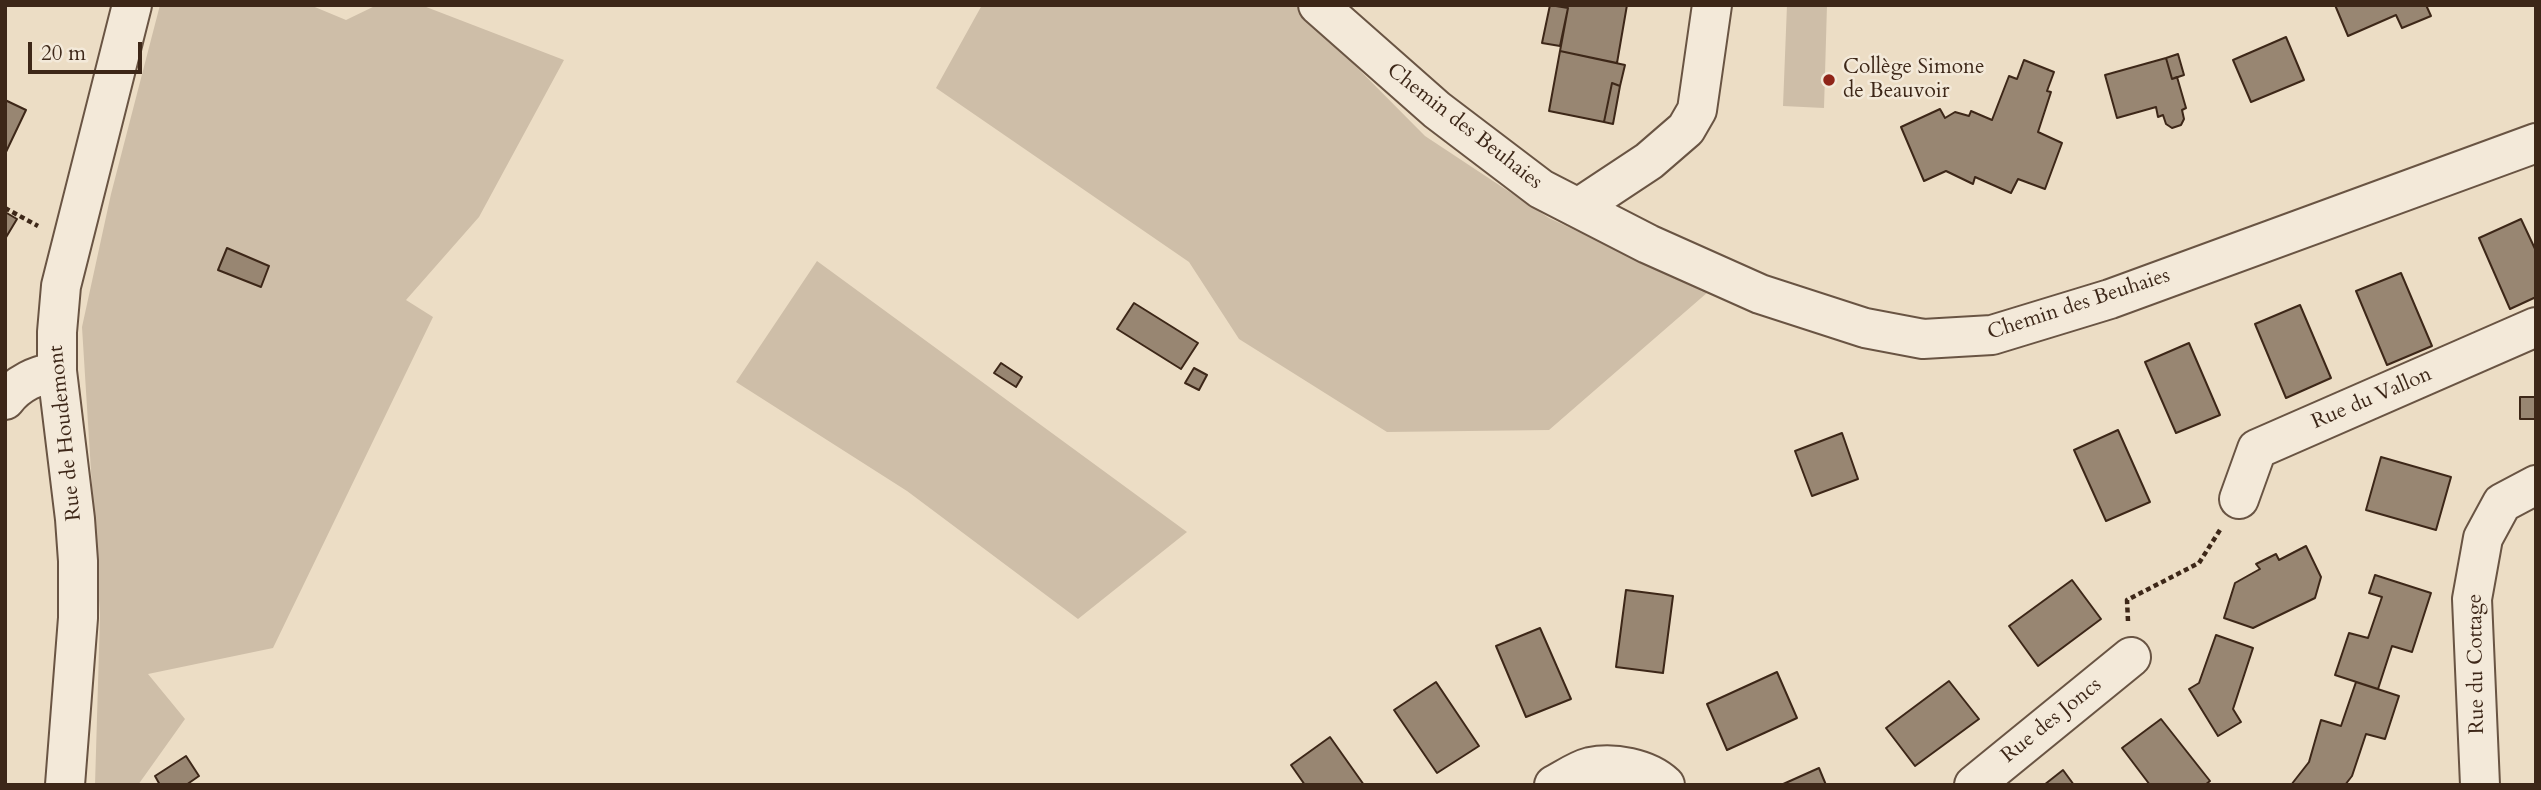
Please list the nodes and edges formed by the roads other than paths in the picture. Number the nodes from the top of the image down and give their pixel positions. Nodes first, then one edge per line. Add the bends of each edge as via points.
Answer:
1 (132, 5) edge
2 (1318, 5) edge
3 (1712, 5) edge
4 (2536, 143) edge
5 (1578, 208) junction
6 (2536, 327) edge
7 (57, 371) junction
8 (5, 400) edge
9 (2536, 485) edge
10 (2239, 499) road end
11 (2131, 657) road end
12 (65, 785) edge
13 (1554, 785) edge
14 (1665, 785) edge
15 (1974, 785) edge
16 (2480, 785) edge

1 - 7 street, Rue de Houdemont via 61,286
2 - 5 street, Chemin des Beuhaies via 1437,110 1541,189
3 - 5 street via 1697,110 1686,129 1649,162
4 - 5 street, Chemin des Beuhaies via 2110,299 1992,335 1923,339 1865,328 1760,294
6 - 10 street, Rue du Vallon via 2257,449
7 - 8 street via 34,376
7 - 12 street, Rue de Houdemont via 78,561
9 - 16 street, Rue du Cottage via 2502,503 2483,538 2472,599
11 - 15 street, Rue des Joncs
13 - 14 street via 1587,767 1607,765 1629,768

